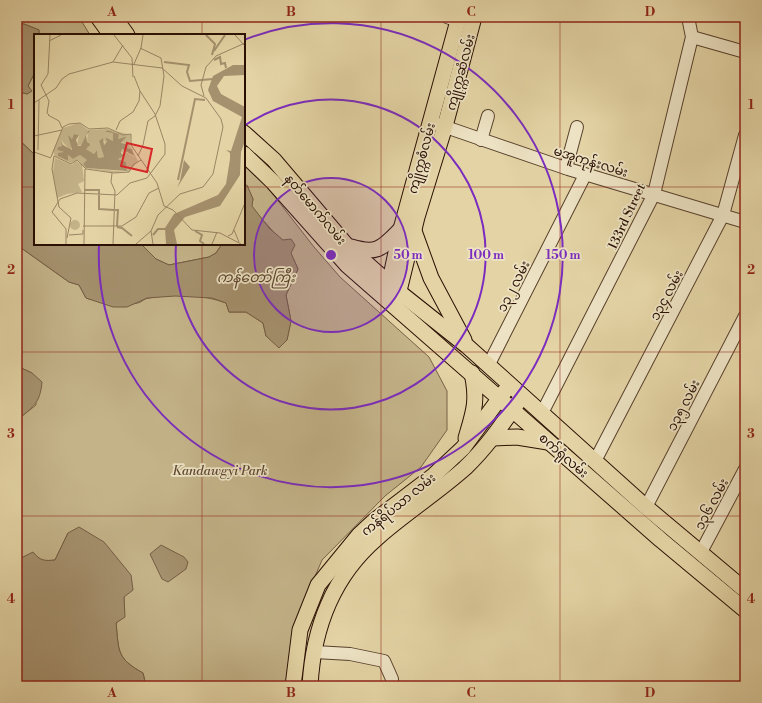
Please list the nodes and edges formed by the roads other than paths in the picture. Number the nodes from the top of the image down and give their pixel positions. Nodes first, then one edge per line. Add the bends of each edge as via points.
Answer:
1 (98, 17) edge
2 (114, 17) edge
3 (474, 17) edge
4 (688, 17) edge
5 (455, 18) edge
6 (110, 34) edge
7 (126, 34) edge
8 (692, 37) junction
9 (745, 52) edge
10 (488, 116) dead end
11 (430, 122) junction
12 (445, 126) junction
13 (577, 127) dead end
14 (245, 134) edge
15 (745, 135) edge
16 (481, 140) junction
17 (245, 155) edge
18 (566, 168) junction
19 (585, 175) junction
20 (654, 194) junction
21 (723, 216) junction
22 (745, 222) edge
23 (408, 230) junction
24 (348, 247) junction
25 (394, 287) junction
26 (390, 303) junction
27 (745, 316) edge
28 (467, 346) junction
29 (488, 366) junction
30 (472, 373) junction
31 (510, 386) junction
32 (523, 396) junction
33 (499, 399) junction
34 (513, 410) junction
35 (542, 413) junction
36 (493, 438) junction
37 (549, 442) junction
38 (462, 448) junction
39 (595, 461) junction
40 (745, 469) edge
41 (406, 506) junction
42 (646, 507) junction
43 (701, 552) junction
44 (745, 590) edge
45 (745, 610) edge
46 (315, 652) junction
47 (293, 686) edge
48 (310, 686) edge
49 (392, 686) edge

1 - 6 main road
2 - 7 main road
3 - 12 main road, ကျိုက္ကဆံလမ်း
4 - 8 street, 133rd Street
5 - 11 main road, ကျိုက္ကစံလမ်း
8 - 9 street
8 - 20 street, 133rd Street
10 - 16 street
11 - 12 street, မအူကုန်းလမ်း
11 - 23 main road, ကျိုက္ကစံလမ်း
12 - 16 street, မအူကုန်းလမ်း
12 - 23 main road, ကျိုက္ကစံလမ်း
13 - 18 street
14 - 24 main road, နတ်မောက်လမ်း via 274,160
15 - 21 street, ၁၃၄ လမ်း
16 - 18 street, မအူကုန်းလမ်း
17 - 26 main road, နတ်မောက်လမ်း via 273,182 347,266
18 - 19 street, မအူကုန်းလမ်း
19 - 20 street, မအူကုန်းလမ်း
19 - 29 street, ၁၃၂ လမ်း
20 - 21 street, မအူကုန်းလမ်း
20 - 35 street, 133rd Street
21 - 22 street, မအူကုန်းလမ်း
21 - 39 street, ၁၃၄ လမ်း
23 - 24 main road via 384,246 368,252
23 - 25 main road, ကျိုက္ကစံလမ်း
23 - 28 main road
24 - 25 main road, နတ်မောက်လမ်း
25 - 26 main road, ကျိုက္ကစံလမ်း
25 - 28 main road, စက်ရုံလမ်း
26 - 30 main road, စက်ရုံလမ်း
27 - 42 street, ၁၃၅ လမ်း
28 - 29 main road, စက်ရုံလမ်း
29 - 31 main road, စက်ရုံလမ်း
30 - 33 main road, စက်ရုံလမ်း
30 - 38 main road via 476,402
31 - 32 main road, စက်ရုံလမ်း
31 - 33 main road, ကန်ရိပ်သာ လမ်း
32 - 34 main road
32 - 35 main road, စက်ရုံလမ်း
33 - 34 main road, စက်ရုံလမ်း
33 - 38 main road, ကန်ရိပ်သာ လမ်း
34 - 36 main road
34 - 37 main road, စက်ရုံလမ်း
35 - 39 main road, စက်ရုံလမ်း
36 - 37 main road via 517,437
36 - 41 main road via 465,467
37 - 45 main road, စက်ရုံလမ်း
38 - 41 main road, ကန်ရိပ်သာ လမ်း
39 - 42 main road, စက်ရုံလမ်း
40 - 43 street, ၁၃၆ လမ်း
41 - 46 main road via 354,562 337,585 320,626
41 - 47 main road, ကန်ရိပ်သာ လမ်း via 359,534 318,585 300,630
42 - 43 main road, စက်ရုံလမ်း
43 - 44 main road, စက်ရုံလမ်း
46 - 48 main road
46 - 49 street via 350,654 384,661 392,679

